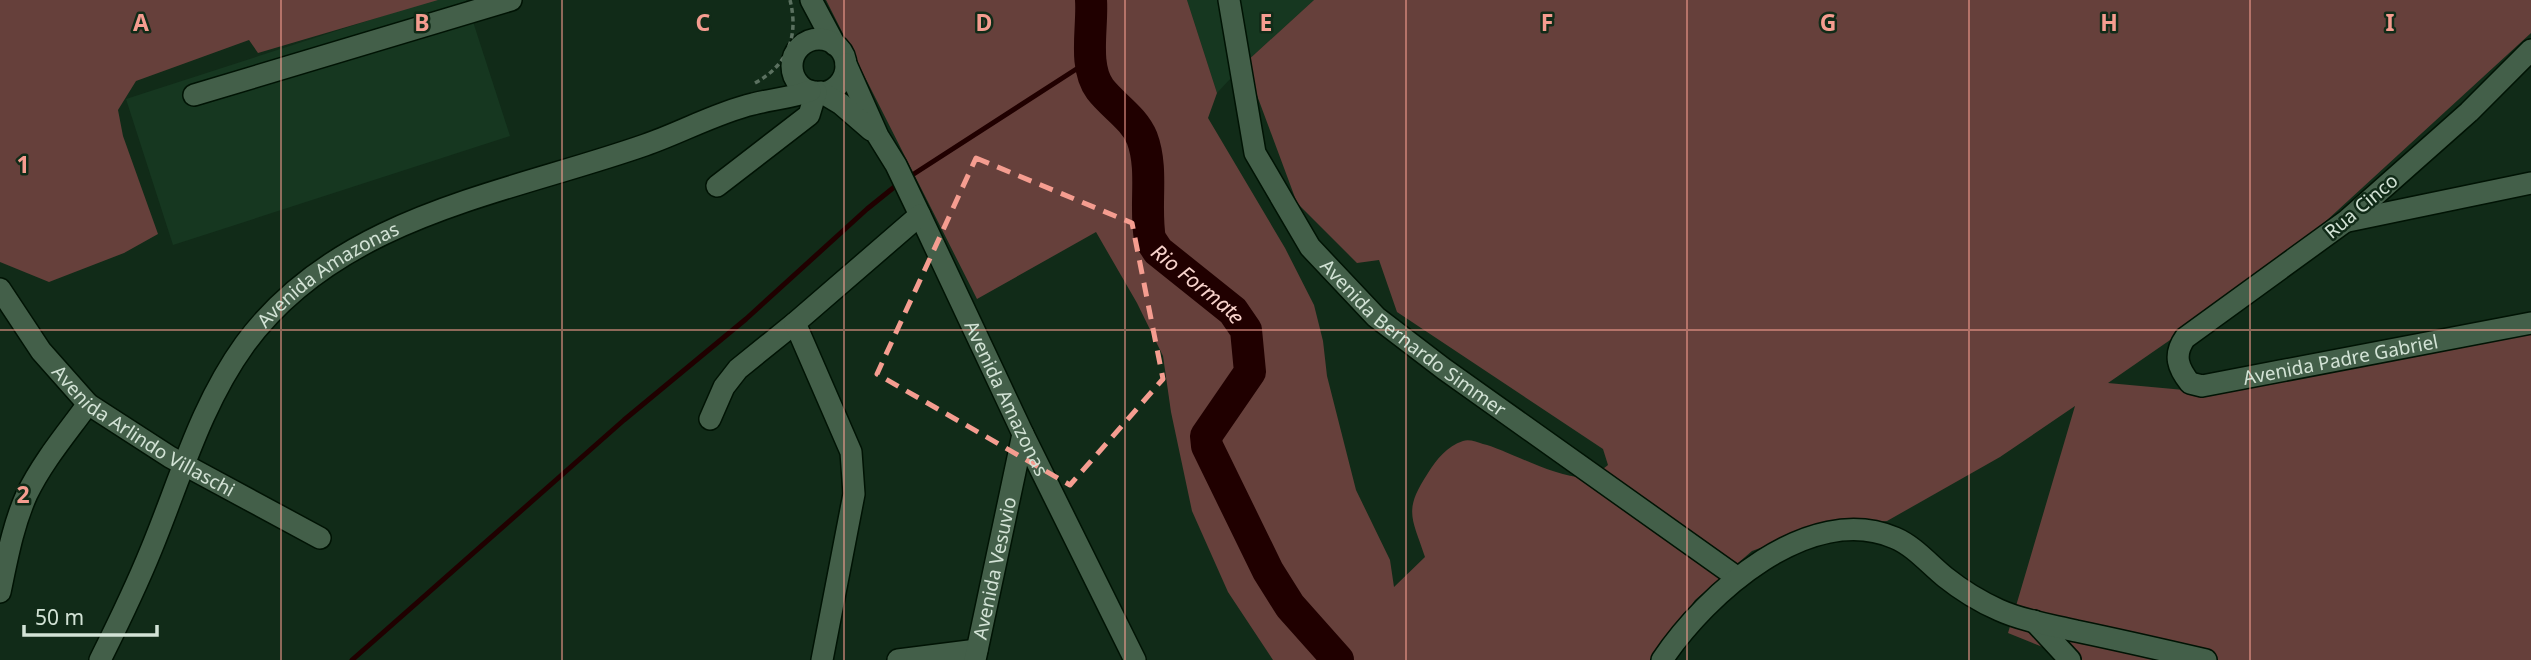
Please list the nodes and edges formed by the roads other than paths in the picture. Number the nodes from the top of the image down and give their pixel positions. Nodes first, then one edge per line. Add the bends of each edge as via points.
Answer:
1 (511, 0) edge
2 (809, 0) edge
3 (1229, 0) edge
4 (804, 44) junction
5 (835, 45) junction
6 (2531, 50) edge
7 (792, 64) junction
8 (846, 64) junction
9 (816, 92) junction
10 (194, 95) dead end
11 (751, 95) junction
12 (878, 136) junction
13 (2531, 183) edge
14 (717, 186) dead end
15 (920, 215) junction
16 (2346, 221) junction
17 (0, 289) edge
18 (795, 323) junction
19 (2531, 323) edge
20 (2178, 348) joint
21 (88, 404) junction
22 (710, 419) dead end
23 (1023, 435) junction
24 (183, 463) junction
25 (0, 517) edge
26 (13, 534) junction
27 (320, 538) dead end
28 (1738, 578) junction
29 (0, 593) edge
30 (2034, 621) junction
31 (976, 655) edge
32 (100, 660) edge
33 (822, 660) edge
34 (898, 660) edge
35 (1135, 660) edge
36 (1662, 660) edge
37 (2070, 660) edge
38 (2206, 660) edge

1 - 10 street
2 - 4 street
2 - 5 street
3 - 28 street, Avenida Bernardo Simmer via 1255,153 1310,247 1385,325
4 - 5 street via 820,39
4 - 7 street
5 - 8 street
6 - 16 street, Rua Cinco
7 - 9 street via 796,81
7 - 11 street, Avenida Amazonas via 783,79
8 - 9 street via 839,83
8 - 12 street, Avenida Amazonas
9 - 11 street, Avenida Amazonas via 791,98
9 - 12 street, Avenida Amazonas via 841,104
9 - 14 street via 809,115
11 - 24 street, Avenida Amazonas via 645,145 421,217 346,254 271,313 245,344 218,388
12 - 15 street, Avenida Amazonas
13 - 16 street
15 - 18 street
15 - 23 street, Avenida Amazonas
16 - 20 street, Rua Cinco via 2185,338
17 - 21 street, Avenida Arlindo Villaschi via 41,351
18 - 22 street via 738,369
18 - 33 street via 851,452 854,494
19 - 20 street, Avenida Padre Gabriel via 2202,386 2190,383 2182,373
21 - 24 street, Avenida Arlindo Villaschi
21 - 26 street via 41,469
23 - 31 street, Avenida Vesuvio
23 - 35 street, Avenida Amazonas
24 - 27 street, Avenida Arlindo Villaschi
24 - 32 street, Avenida Amazonas via 152,549
25 - 26 street
26 - 29 street
28 - 30 street via 1773,553 1809,537 1868,530 1895,538 1947,579 1999,610
28 - 36 street via 1691,623
30 - 37 street
30 - 38 street
31 - 34 street

